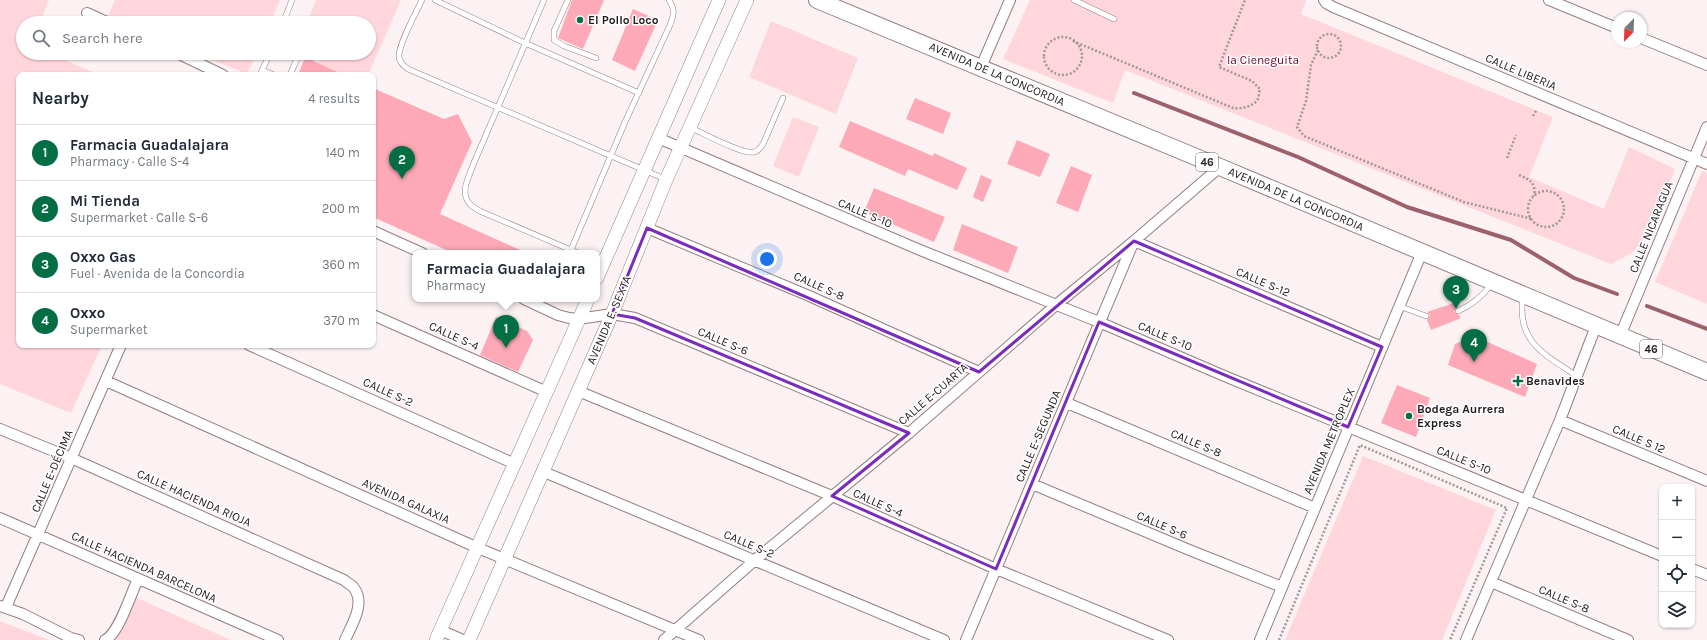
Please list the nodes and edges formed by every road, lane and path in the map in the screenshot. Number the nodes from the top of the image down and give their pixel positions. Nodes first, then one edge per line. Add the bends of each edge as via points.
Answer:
1 (292, 0) edge
2 (422, 0) edge
3 (435, 0) edge
4 (544, 0) edge
5 (568, 0) edge
6 (669, 0) edge
7 (719, 0) edge
8 (747, 0) edge
9 (817, 0) edge
10 (1010, 0) edge
11 (1074, 0) edge
12 (1245, 0) edge
13 (1550, 0) edge
14 (1325, 2) edge
15 (87, 13) dead end
16 (94, 16) edge
17 (286, 16) edge
18 (1114, 19) dead end
19 (1611, 25) edge
20 (1647, 40) edge
21 (1074, 41) junction
22 (525, 43) junction
23 (1318, 50) junction
24 (596, 58) dead end
25 (192, 60) edge
26 (267, 60) edge
27 (297, 60) edge
28 (1707, 65) edge
29 (981, 68) junction
30 (217, 72) edge
31 (261, 72) edge
32 (291, 72) edge
33 (639, 92) junction
34 (783, 98) dead end
35 (498, 107) junction
36 (1537, 109) dead end
37 (1532, 116) dead end
38 (1707, 127) edge
39 (690, 128) junction
40 (1516, 135) dead end
41 (658, 138) junction
42 (681, 148) junction
43 (611, 155) junction
44 (1507, 158) dead end
45 (1693, 159) junction
46 (1707, 164) edge
47 (1220, 167) junction
48 (644, 170) junction
49 (1519, 175) dead end
50 (666, 180) junction
51 (1534, 196) junction
52 (1532, 219) junction
53 (647, 228) junction
54 (376, 232) edge
55 (1134, 241) junction
56 (415, 250) edge
57 (571, 250) joint
58 (1422, 252) junction
59 (600, 262) edge
60 (1492, 282) junction
61 (1523, 295) junction
62 (530, 302) edge
63 (587, 302) edge
64 (1056, 304) junction
65 (1399, 306) junction
66 (1458, 311) dead end
67 (612, 314) junction
68 (376, 316) edge
69 (1426, 316) dead end
70 (578, 320) junction
71 (1099, 322) junction
72 (1596, 326) junction
73 (1620, 336) junction
74 (1382, 347) junction
75 (120, 348) edge
76 (256, 348) edge
77 (979, 372) junction
78 (1707, 372) edge
79 (1577, 376) junction
80 (106, 381) junction
81 (578, 391) junction
82 (547, 392) junction
83 (1067, 402) junction
84 (1560, 420) junction
85 (1348, 427) junction
86 (0, 429) edge
87 (909, 433) junction
88 (71, 458) junction
89 (515, 464) junction
90 (544, 472) junction
91 (1707, 481) edge
92 (1032, 484) junction
93 (832, 496) junction
94 (1526, 499) junction
95 (1315, 508) junction
96 (0, 518) edge
97 (38, 535) junction
98 (478, 548) junction
99 (1659, 555) edge
100 (505, 559) junction
101 (755, 560) junction
102 (996, 569) junction
103 (1695, 570) edge
104 (1707, 575) edge
105 (138, 579) junction
106 (1491, 582) junction
107 (1282, 587) junction
108 (3, 607) edge
109 (675, 630) junction
110 (438, 635) edge
111 (79, 640) edge
112 (105, 640) edge
113 (278, 640) edge
114 (344, 640) edge
115 (463, 640) edge
116 (469, 640) edge
117 (664, 640) edge
118 (699, 640) edge
119 (944, 640) edge
120 (966, 640) edge
121 (1168, 640) edge
122 (1260, 640) edge
123 (1279, 640) edge
124 (1450, 640) edge
125 (1466, 640) edge
126 (1628, 640) edge

1 - 17 lane
2 - 35 lane via 401,47 399,57 402,64 408,69
3 - 22 lane
4 - 22 lane
5 - 24 lane via 554,31 554,40 558,44
6 - 33 lane via 674,7 674,15
7 - 41 street
8 - 39 street, AVENIDA E. SEXTA
9 - 29 main road, AVENIDA DE LA CONCORDIA / 46
10 - 29 street
11 - 18 lane
12 - 21 path via 1219,67 1252,81 1260,89 1258,100 1240,109
13 - 19 street
14 - 45 street, CALLE LIBERIA
15 - 16 street
20 - 28 street
21 - 21 path via 1065,37 1048,44 1044,61 1050,71 1062,76 1078,69 1082,52
22 - 33 lane
22 - 35 lane
23 - 23 path via 1323,56 1334,56 1340,48 1339,40 1330,34 1322,36 1317,42
23 - 52 path via 1311,65 1306,101 1298,127 1304,136 1464,202
25 - 30 street
26 - 31 lane
27 - 32 lane
29 - 47 main road, AVENIDA DE LA CONCORDIA / 46
33 - 43 lane
34 - 39 lane via 763,144 753,153
35 - 43 lane
35 - 57 lane via 465,186 465,195 469,203 482,212
36 - 37 path
38 - 45 street, CALLE NICARAGUA
39 - 42 street, AVENIDA E. SEXTA
40 - 44 path
41 - 42 street, CALLE S-10
41 - 48 street
42 - 50 street, AVENIDA E. SEXTA
42 - 64 street, CALLE S-10 via 920,250
43 - 48 lane
43 - 57 lane
45 - 46 street, CALLE LIBERIA
45 - 73 street, CALLE NICARAGUA
47 - 55 street, CALLE E-CUARTA
47 - 58 main road, AVENIDA DE LA CONCORDIA / 46
48 - 50 lane
48 - 59 street
49 - 51 path via 1530,180 1535,188
50 - 53 street, AVENIDA E. SEXTA
51 - 52 path via 1528,208
51 - 52 path via 1542,192 1554,193 1562,201 1564,212 1558,223 1553,226 1541,226
53 - 67 street, AVENIDA E. SEXTA
53 - 77 street, CALLE S-8 via 807,295
54 - 56 street
55 - 64 street, CALLE E-CUARTA
55 - 71 street, CALLE E-SEGUNDA
55 - 74 street, CALLE S-12
58 - 60 main road, AVENIDA DE LA CONCORDIA / 46
58 - 65 street, AVENIDA METROPLEX
60 - 61 main road, AVENIDA DE LA CONCORDIA / 46
60 - 66 lane via 1474,303
61 - 72 main road, AVENIDA DE LA CONCORDIA / 46
61 - 79 lane via 1522,321 1530,340 1545,355
62 - 70 street, CALLE S-6 via 558,315
63 - 70 street
64 - 71 street, CALLE S-10
64 - 77 street, CALLE E-CUARTA
65 - 69 lane
65 - 74 street, AVENIDA METROPLEX
67 - 70 street, CALLE S-6
67 - 81 street, AVENIDA E. SEXTA
67 - 87 street, CALLE S-6 via 635,318
68 - 82 street, CALLE S-4
70 - 82 street
71 - 83 street, CALLE E-SEGUNDA
71 - 85 street, CALLE S-10
72 - 73 main road, AVENIDA DE LA CONCORDIA / 46
72 - 79 street
73 - 78 main road, AVENIDA DE LA CONCORDIA / 46
74 - 85 street, AVENIDA METROPLEX
75 - 80 street, CALLE E-DÉCIMA
76 - 89 street, CALLE S-2
77 - 87 street, CALLE E-CUARTA
79 - 84 street
80 - 88 street, CALLE E-DÉCIMA
80 - 98 street, AVENIDA GALAXIA
81 - 90 street, AVENIDA E. SEXTA
81 - 93 street, CALLE S-4
82 - 89 street
83 - 92 street, CALLE E-SEGUNDA
83 - 95 street, CALLE S-8
84 - 91 street, CALLE S 12
84 - 94 street
85 - 94 street, CALLE S-10
85 - 95 street, AVENIDA METROPLEX
86 - 88 street, CALLE HACIENDA RIOJA
87 - 93 street, CALLE E-CUARTA
88 - 97 street, CALLE E-DÉCIMA
88 - 114 street, CALLE HACIENDA RIOJA via 344,580 354,588 359,598 358,609
89 - 98 street
90 - 100 street, AVENIDA E. SEXTA
90 - 101 street, CALLE S-2
92 - 102 street, CALLE E-SEGUNDA
92 - 107 street, CALLE S-6
93 - 101 street, CALLE E-CUARTA
93 - 102 street, CALLE S-4
94 - 99 street, CALLE S-10
94 - 106 street
95 - 107 street, AVENIDA METROPLEX
96 - 97 street, CALLE HACIENDA BARCELONA
97 - 105 street, CALLE HACIENDA BARCELONA
97 - 108 street, CALLE E-DÉCIMA
98 - 100 street, AVENIDA GALAXIA
98 - 110 street
100 - 109 street, AVENIDA GALAXIA
100 - 116 street, AVENIDA E. SEXTA
101 - 109 street, CALLE E-CUARTA
101 - 119 street, CALLE S-2
102 - 120 street, CALLE E-SEGUNDA
102 - 121 street, CALLE S-4
103 - 104 street
105 - 112 street via 115,631
105 - 113 street, CALLE HACIENDA BARCELONA
106 - 125 street
106 - 126 street, CALLE S-8
107 - 122 street, AVENIDA METROPLEX
108 - 111 street
109 - 117 street, CALLE E-CUARTA
109 - 118 street, AVENIDA GALAXIA
110 - 115 street
123 - 124 path via 1360,445 1506,508

